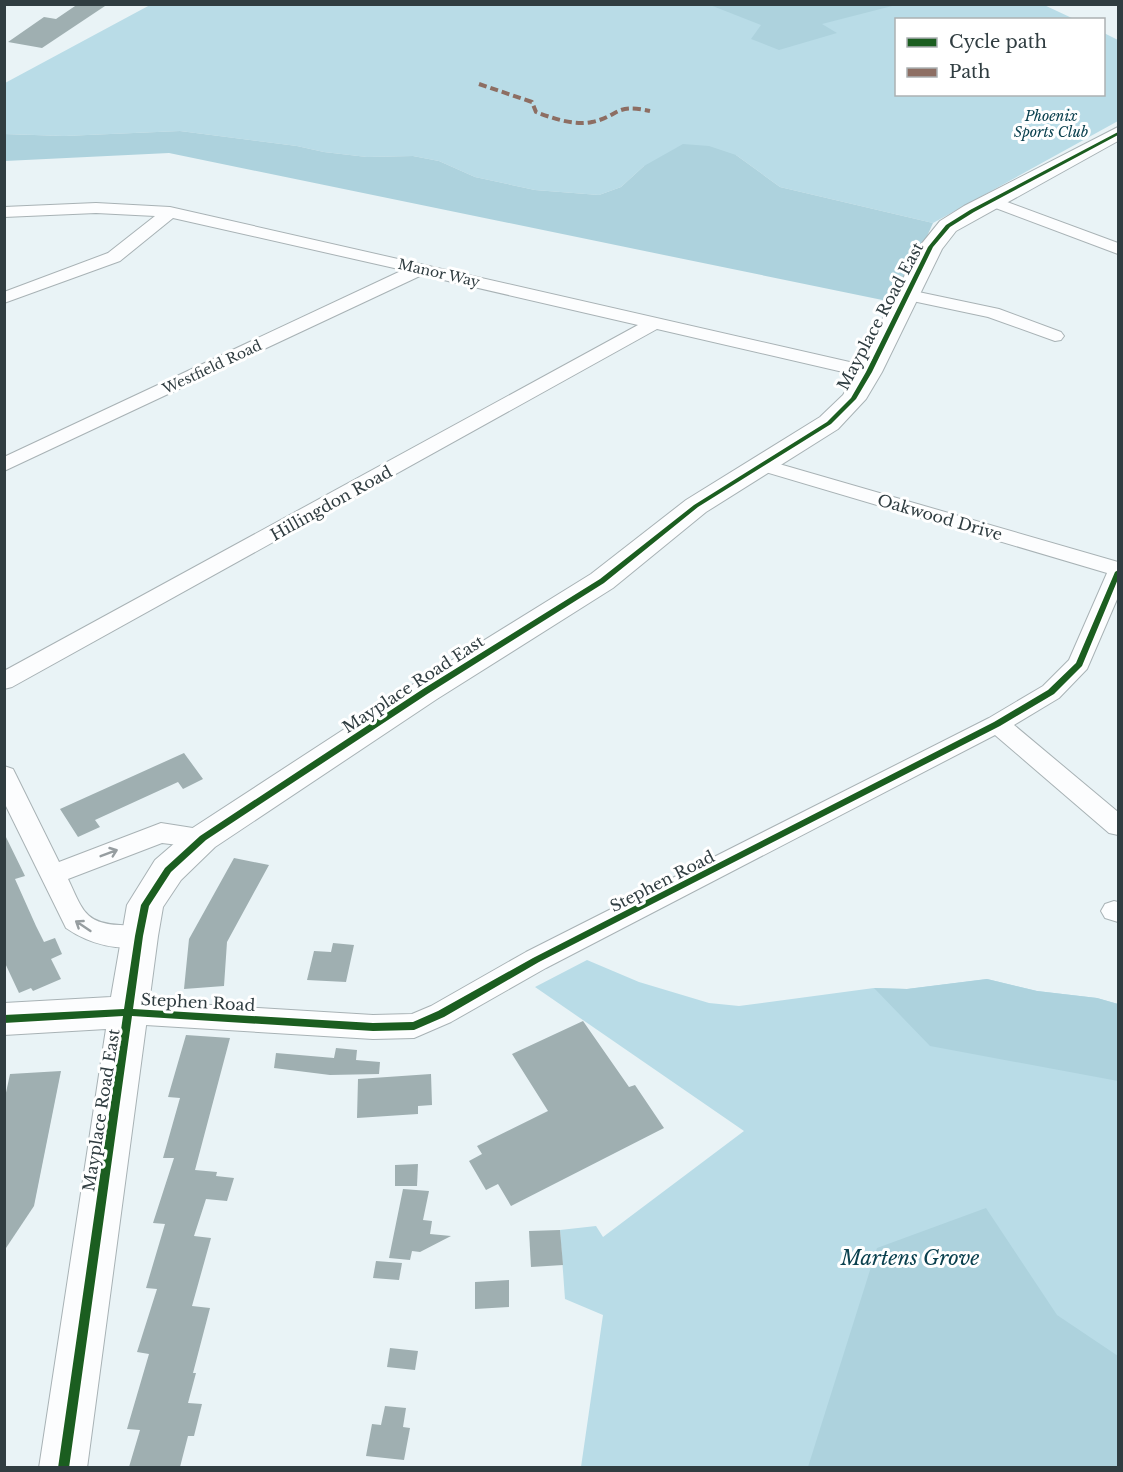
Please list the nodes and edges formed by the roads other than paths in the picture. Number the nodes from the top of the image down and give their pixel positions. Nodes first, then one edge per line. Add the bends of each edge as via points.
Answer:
1 (1119, 134) edge
2 (992, 201) junction
3 (4, 212) edge
4 (170, 212) junction
5 (1119, 249) edge
6 (420, 269) junction
7 (909, 295) junction
8 (4, 298) edge
9 (656, 322) junction
10 (1055, 336) dead end
11 (869, 372) junction
12 (4, 465) edge
13 (762, 465) junction
14 (1119, 571) edge
15 (4, 681) edge
16 (997, 724) junction
17 (4, 775) edge
18 (1119, 826) edge
19 (203, 838) junction
20 (54, 874) junction
21 (139, 936) junction
22 (129, 1012) junction
23 (4, 1019) edge
24 (63, 1467) edge

1 - 2 street, Mayplace Road East
2 - 5 street
2 - 7 street, Mayplace Road East via 948,226 931,247
3 - 4 street, Manor Way via 96,208
4 - 6 street, Manor Way
4 - 8 street via 114,256
6 - 9 street, Manor Way
6 - 12 street, Westfield Road
7 - 10 street via 993,313
7 - 11 street, Mayplace Road East
9 - 11 street, Manor Way
9 - 15 street, Hillingdon Road
11 - 13 street, Mayplace Road East via 853,399 829,423
13 - 14 street, Oakwood Drive
13 - 19 street, Mayplace Road East via 696,506 602,581
14 - 16 street, Stephen Road via 1079,664 1051,692
16 - 18 street
16 - 22 street, Stephen Road via 414,1026 373,1027
17 - 20 street
20 -> 19 street via 161,833
19 - 21 street, Mayplace Road East via 168,870 145,905
21 -> 20 street via 110,937 88,931 75,921
21 - 22 street, Mayplace Road East
22 - 23 street
22 - 24 street, Mayplace Road East

